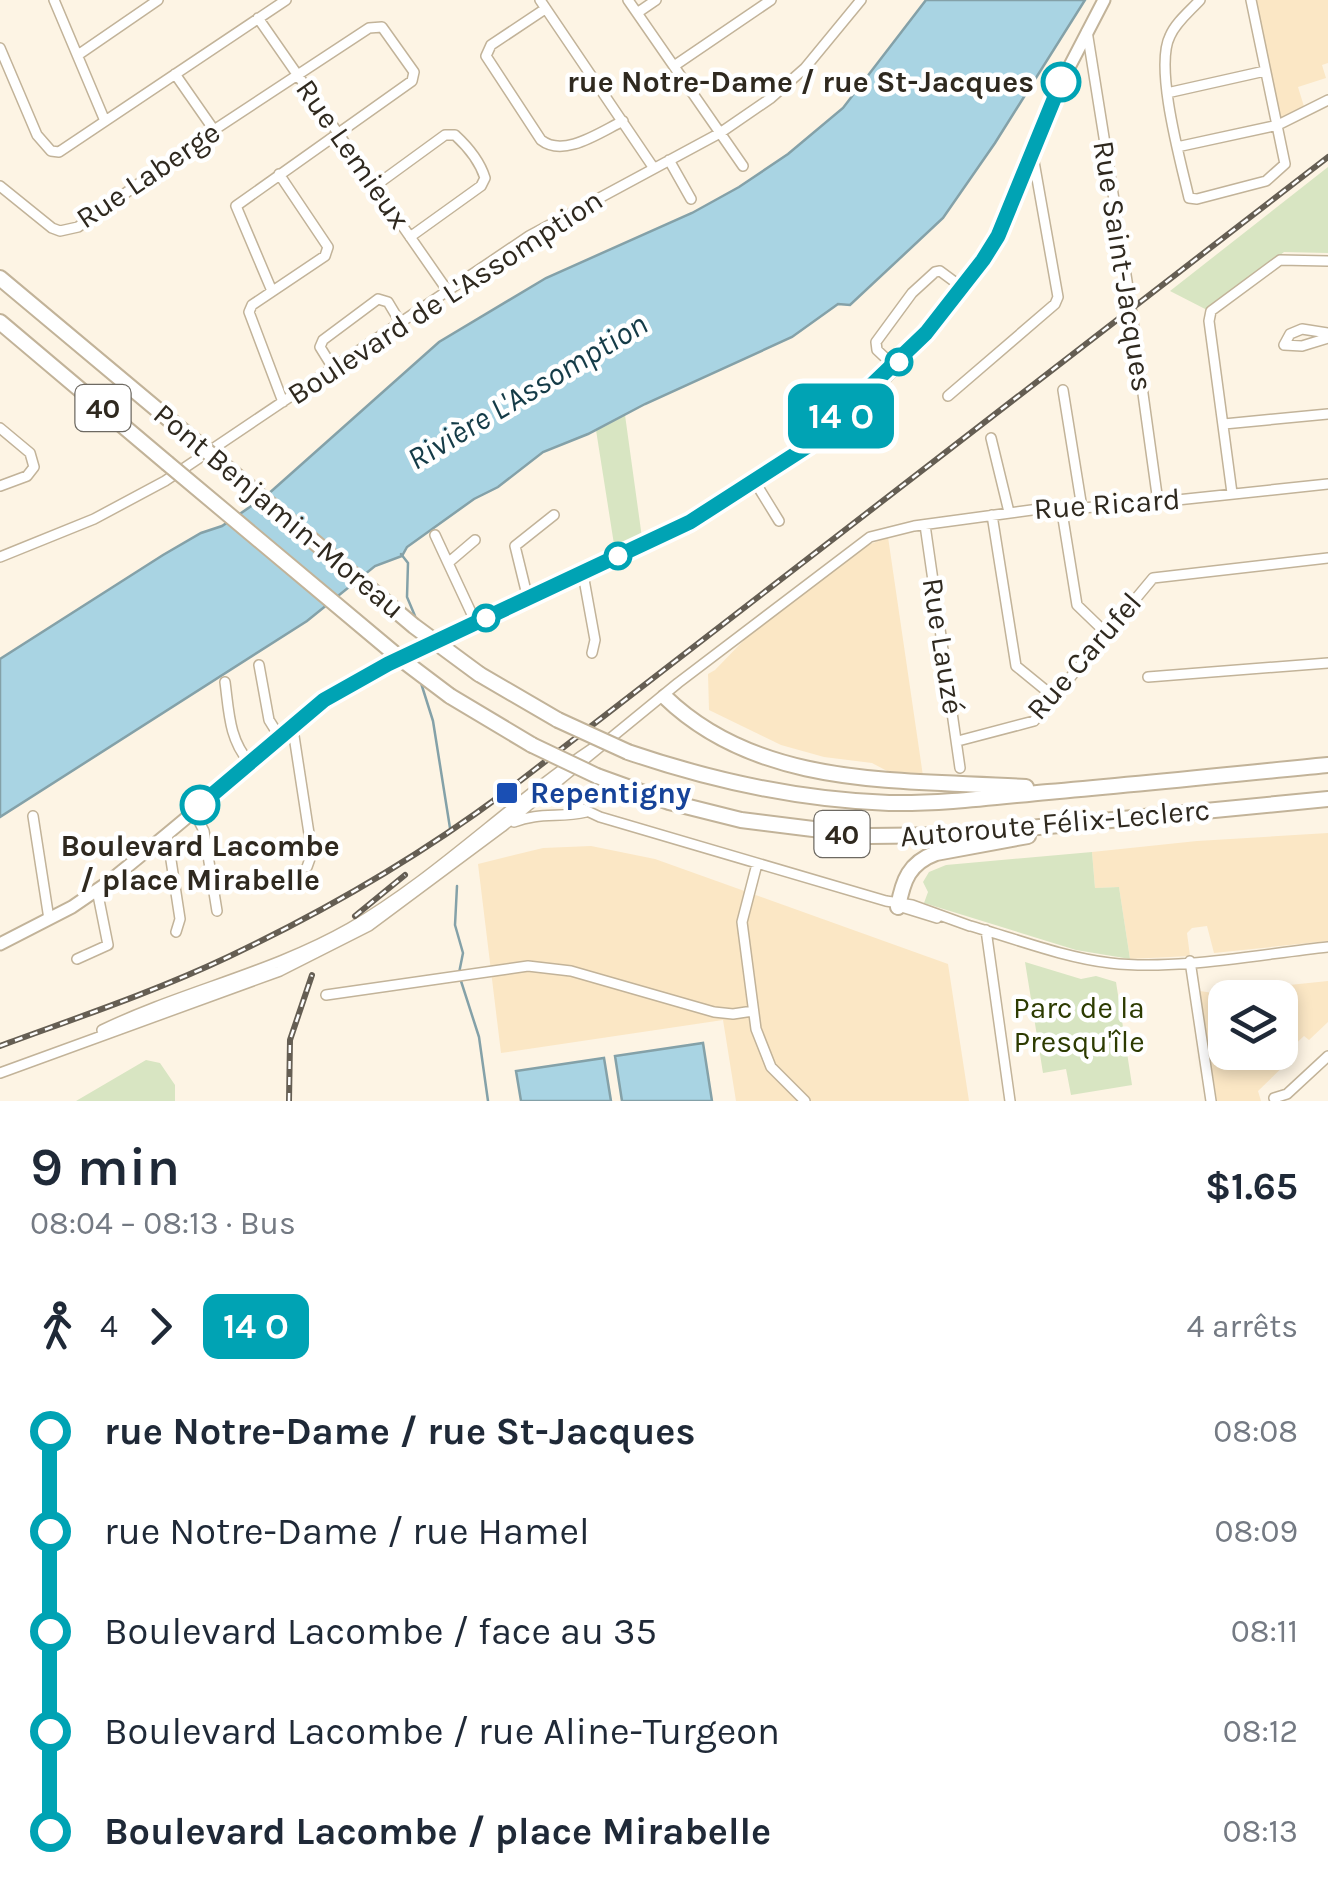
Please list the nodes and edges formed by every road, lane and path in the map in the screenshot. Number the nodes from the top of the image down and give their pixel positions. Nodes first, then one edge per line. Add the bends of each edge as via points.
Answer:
1 (54, 0) edge
2 (158, 0) edge
3 (286, 0) edge
4 (628, 0) edge
5 (656, 0) edge
6 (771, 0) edge
7 (861, 0) edge
8 (1104, 0) edge
9 (1200, 0) edge
10 (1252, 0) edge
11 (542, 4) edge
12 (637, 13) junction
13 (258, 18) junction
14 (1087, 31) junction
15 (0, 48) edge
16 (78, 55) junction
17 (674, 66) junction
18 (1266, 71) junction
19 (175, 74) junction
20 (298, 75) junction
21 (1168, 93) junction
22 (1328, 100) edge
23 (105, 121) junction
24 (623, 122) junction
25 (1278, 125) junction
26 (214, 130) junction
27 (720, 133) junction
28 (338, 134) junction
29 (1177, 148) junction
30 (1032, 153) junction
31 (669, 160) junction
32 (743, 166) dead end
33 (653, 167) junction
34 (279, 174) junction
35 (0, 186) edge
36 (375, 186) junction
37 (691, 199) dead end
38 (410, 236) junction
39 (1328, 260) edge
40 (0, 268) edge
41 (0, 278) edge
42 (962, 288) junction
43 (448, 290) junction
44 (272, 291) junction
45 (400, 322) junction
46 (0, 323) edge
47 (82, 344) junction
48 (894, 366) junction
49 (333, 368) junction
50 (1063, 390) dead end
51 (867, 392) junction
52 (948, 396) dead end
53 (284, 402) junction
54 (1328, 414) edge
55 (1224, 424) junction
56 (878, 427) dead end
57 (0, 428) edge
58 (992, 438) dead end
59 (754, 482) junction
60 (1328, 484) edge
61 (0, 486) edge
62 (1232, 493) junction
63 (1158, 502) junction
64 (1061, 506) junction
65 (1082, 508) junction
66 (1009, 512) junction
67 (554, 515) dead end
68 (992, 515) junction
69 (779, 521) dead end
70 (925, 524) junction
71 (435, 535) dead end
72 (475, 540) dead end
73 (0, 557) edge
74 (1328, 558) edge
75 (448, 563) junction
76 (584, 574) junction
77 (528, 599) junction
78 (476, 622) junction
79 (1106, 632) junction
80 (592, 654) dead end
81 (1328, 663) edge
82 (258, 664) dead end
83 (480, 674) joint
84 (1148, 678) dead end
85 (225, 682) dead end
86 (450, 696) joint
87 (665, 697) junction
88 (1054, 698) junction
89 (284, 732) junction
90 (958, 741) junction
91 (250, 763) junction
92 (1328, 763) edge
93 (960, 768) dead end
94 (550, 784) junction
95 (1072, 790) junction
96 (1328, 803) edge
97 (193, 810) junction
98 (587, 812) junction
99 (32, 816) dead end
100 (1093, 822) junction
101 (502, 828) junction
102 (167, 834) junction
103 (757, 864) junction
104 (307, 867) dead end
105 (97, 890) junction
106 (895, 904) junction
107 (216, 910) dead end
108 (50, 919) junction
109 (986, 930) junction
110 (176, 932) dead end
111 (0, 944) edge
112 (1328, 947) edge
113 (77, 959) dead end
114 (1190, 961) junction
115 (326, 995) dead end
116 (753, 1011) junction
117 (55, 1053) junction
118 (1328, 1056) edge
119 (0, 1073) edge
120 (1274, 1098) dead end
121 (806, 1101) edge
122 (1010, 1101) edge
123 (1211, 1101) edge

1 - 16 street
2 - 16 street
3 - 13 street
4 - 12 street
5 - 12 street
6 - 17 street
7 - 27 street, Boulevard de L'Assomption via 805,68
8 - 14 main road
9 - 21 street via 1169,36
10 - 18 street
11 - 24 street
11 - 24 street via 491,44 486,56 541,140 564,148
12 - 17 street
13 - 19 street
13 - 20 street, Rue Lemieux
14 - 30 main road
14 - 63 street, Rue Saint-Jacques
15 - 23 street via 37,135 51,151 69,148
16 - 23 street
17 - 27 street
18 - 21 street
18 - 25 street
19 - 23 street
19 - 26 street
20 - 26 street, Rue Laberge
20 - 28 street, Rue Lemieux
20 - 28 street, Rue Laberge via 378,26 411,66 412,80
21 - 29 street
22 - 25 street
24 - 33 street
25 - 29 street
25 - 29 street via 1285,164 1275,176 1197,199 1189,198
26 - 35 street, Rue Laberge via 78,227 60,230 42,222
27 - 31 street, Boulevard de L'Assomption
27 - 32 street
28 - 34 street
28 - 36 street, Rue Lemieux
30 - 42 main road via 998,236
30 - 52 street via 1056,304
31 - 33 street, Boulevard de L'Assomption
31 - 37 street
33 - 43 street, Boulevard de L'Assomption
34 - 44 street via 236,206
34 - 44 street via 328,248
36 - 38 street, Rue Lemieux
36 - 38 street via 445,136 456,135 465,145 483,171 481,186
38 - 43 street, Rue Lemieux
39 - 55 street via 1280,260 1210,311
40 - 47 highway
41 - 47 highway, 40
42 - 48 main road
42 - 48 street via 936,272 912,293 876,342
43 - 45 street, Boulevard de L'Assomption
44 - 53 street via 248,315
45 - 49 street, Boulevard de L'Assomption
45 - 49 street via 388,302 378,300 323,340 320,347
46 - 86 highway, Pont Benjamin-Moreau / 40, bridge
47 - 83 highway, Pont Benjamin-Moreau / 40, bridge via 414,626
48 - 51 main road
49 - 53 street, Boulevard de L'Assomption
50 - 65 street
51 - 56 street
51 - 59 main road via 808,446
53 - 73 street, Boulevard de L'Assomption via 130,501
54 - 55 street
55 - 62 street
57 - 61 street via 34,460 27,476
58 - 66 street
59 - 69 street
59 - 76 main road
60 - 62 street, Rue Ricard
62 - 63 street, Rue Ricard
63 - 65 street, Rue Ricard
64 - 65 street, Rue Ricard
64 - 66 street, Rue Ricard
64 - 79 street via 1077,605
66 - 68 street, Rue Ricard
67 - 77 street via 515,546
68 - 70 street, Rue Ricard
68 - 88 street via 1016,666
70 - 87 street, Rue Ricard via 887,531 850,550
70 - 90 street, Rue Lauzé
71 - 75 street
72 - 75 street
74 - 79 street, Rue Carufel via 1160,576 1145,584
75 - 78 street
76 - 77 main road
76 - 80 street
77 - 78 main road
78 - 89 main road via 363,677
79 - 88 street, Rue Carufel
81 - 84 street
82 - 89 street via 269,720
83 - 95 highway, Autoroute Félix-Leclerc / 40, bridge via 628,752 742,785 839,800 932,802
85 - 91 street via 232,737
86 - 100 highway, Autoroute Félix-Leclerc / 40, bridge via 597,776 718,815 834,834 948,836
87 - 94 street, Rue Ricard
87 - 95 highway via 735,744 816,772
88 - 90 street, Rue Carufel via 1024,726
89 - 91 main road
89 - 104 street via 295,740 312,853
90 - 93 street, Rue Lauzé
91 - 97 main road
92 - 95 highway, Autoroute Félix-Leclerc / 40
94 - 98 street
94 - 101 street
94 - 117 street via 340,934
96 - 100 highway, Autoroute Félix-Leclerc / 40
97 - 102 main road
97 - 107 street via 204,831
98 - 101 street via 535,815
98 - 103 street
99 - 108 street
100 - 106 highway via 930,855 909,870
101 - 117 street via 390,912 319,954
102 - 105 main road
102 - 110 street via 180,918
103 - 106 street
103 - 116 street via 742,922
105 - 108 main road
105 - 113 street via 108,945
106 - 109 street
108 - 111 main road
109 - 114 street via 1112,963
109 - 122 street
112 - 114 street
114 - 123 street
115 - 116 street via 519,966 714,1012
116 - 121 street via 767,1060
117 - 119 street
118 - 120 street

